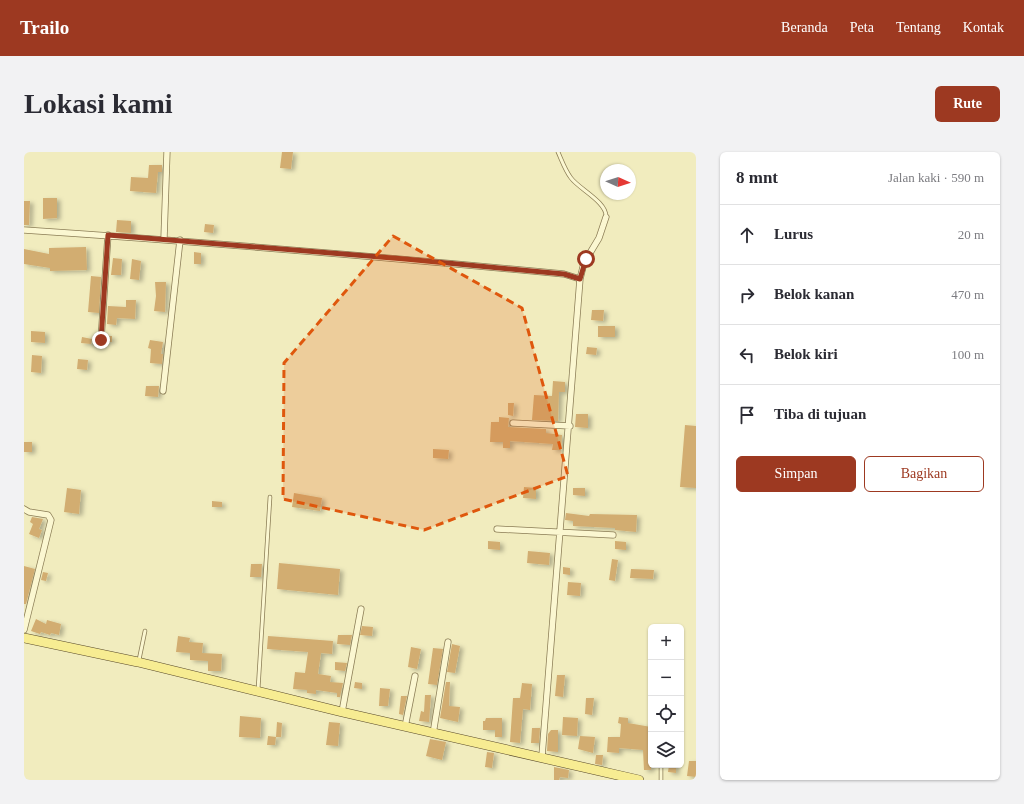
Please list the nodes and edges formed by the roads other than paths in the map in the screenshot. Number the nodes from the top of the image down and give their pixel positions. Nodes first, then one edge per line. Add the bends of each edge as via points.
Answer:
1 (167, 152) edge
2 (558, 152) edge
3 (606, 217) joint
4 (24, 230) edge
5 (108, 235) junction
6 (164, 238) junction
7 (180, 240) junction
8 (580, 279) junction
9 (101, 340) dead end
10 (164, 391) dead end
11 (513, 423) dead end
12 (570, 426) junction
13 (270, 497) dead end
14 (24, 509) edge
15 (497, 529) dead end
16 (560, 532) junction
17 (613, 535) dead end
18 (361, 609) dead end
19 (24, 630) edge
20 (145, 631) dead end
21 (24, 638) edge
22 (448, 642) dead end
23 (138, 662) junction
24 (415, 676) dead end
25 (258, 692) junction
26 (342, 712) junction
27 (405, 727) junction
28 (434, 734) junction
29 (542, 756) junction
30 (661, 768) edge
31 (639, 780) edge
32 (661, 780) edge

1 - 6 street
2 - 3 lane via 570,177 592,195 604,210
3 - 8 street via 599,238 584,263
4 - 5 street
5 - 6 street
5 - 9 street
6 - 7 street
7 - 8 street via 564,274
7 - 10 street
8 - 12 street
11 - 12 street
12 - 16 street
13 - 25 lane
14 - 19 street via 48,515 51,520
15 - 16 street
16 - 17 street
16 - 29 street
18 - 26 street
20 - 23 lane
21 - 23 main road
22 - 28 street
23 - 25 main road
24 - 27 street
25 - 26 main road
26 - 27 main road
27 - 28 main road
28 - 29 main road
29 - 31 main road
30 - 32 lane

